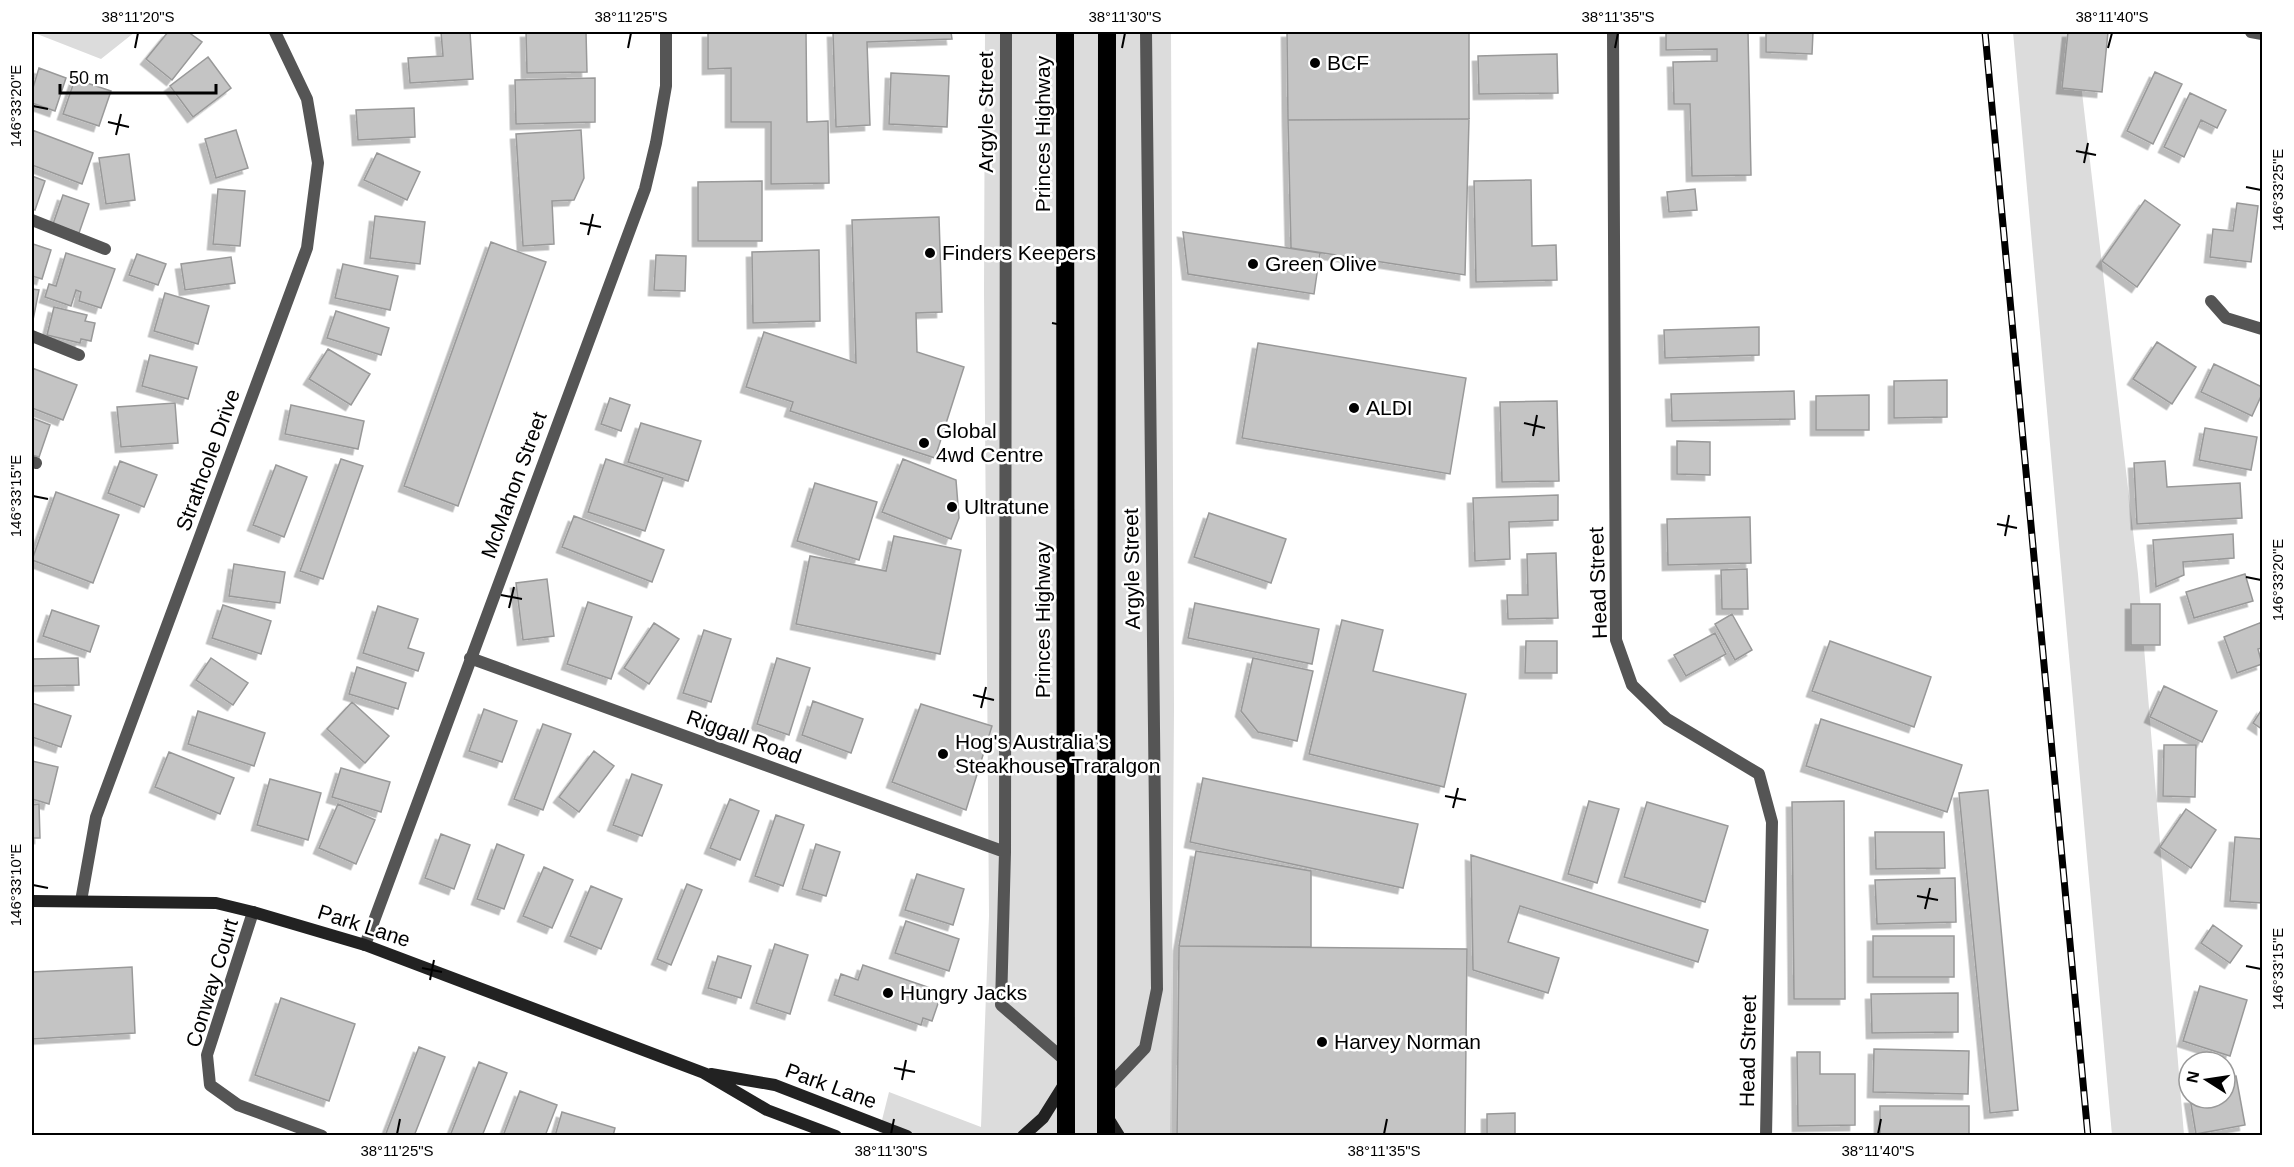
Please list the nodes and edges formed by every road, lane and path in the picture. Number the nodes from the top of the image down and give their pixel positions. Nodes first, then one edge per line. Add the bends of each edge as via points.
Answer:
1 (275, 32) edge
2 (666, 32) edge
3 (1006, 32) edge
4 (1065, 32) edge
5 (1107, 32) edge
6 (1146, 32) edge
7 (1613, 32) edge
8 (2251, 32) edge
9 (2262, 34) edge
10 (32, 220) edge
11 (105, 249) dead end
12 (2211, 301) dead end
13 (2262, 329) edge
14 (32, 336) edge
15 (79, 355) dead end
16 (470, 658) junction
17 (1005, 852) junction
18 (32, 901) edge
19 (81, 901) junction
20 (254, 912) junction
21 (366, 945) junction
22 (1067, 1071) junction
23 (704, 1073) junction
24 (1105, 1089) junction
25 (1105, 1114) junction
26 (322, 1136) edge
27 (836, 1136) edge
28 (907, 1136) edge
29 (1023, 1136) edge
30 (1066, 1136) edge
31 (1106, 1136) edge
32 (1119, 1136) edge
33 (1766, 1136) edge

1 - 19 street, Strathcole Drive via 307,99 318,163 307,248 96,817
2 - 16 street, McMahon Street via 666,86 645,189
3 - 17 street, Argyle Street
4 - 22 highway, Princes Highway
5 - 24 highway
6 - 24 street, Argyle Street via 1157,989 1145,1048
7 - 33 street, Head Street via 1616,640 1632,686 1668,719 1759,774 1772,822
8 - 9 street
10 - 11 street
12 - 13 street via 2226,318
14 - 15 street
16 - 17 street, Riggall Road
16 - 21 street, McMahon Street
17 - 22 street, Argyle Street via 1001,1005
18 - 19 street, Park Lane
19 - 20 street, Park Lane via 216,903
20 - 21 street, Park Lane
20 - 26 street, Conway Court via 207,1055 210,1085 238,1105
21 - 23 street, Park Lane
22 - 29 street via 1043,1118
22 - 30 highway, Princes Highway
23 - 27 street, Park Lane via 767,1110
23 - 28 street, Park Lane via 775,1085
24 - 25 highway
25 - 31 highway
25 - 32 street

